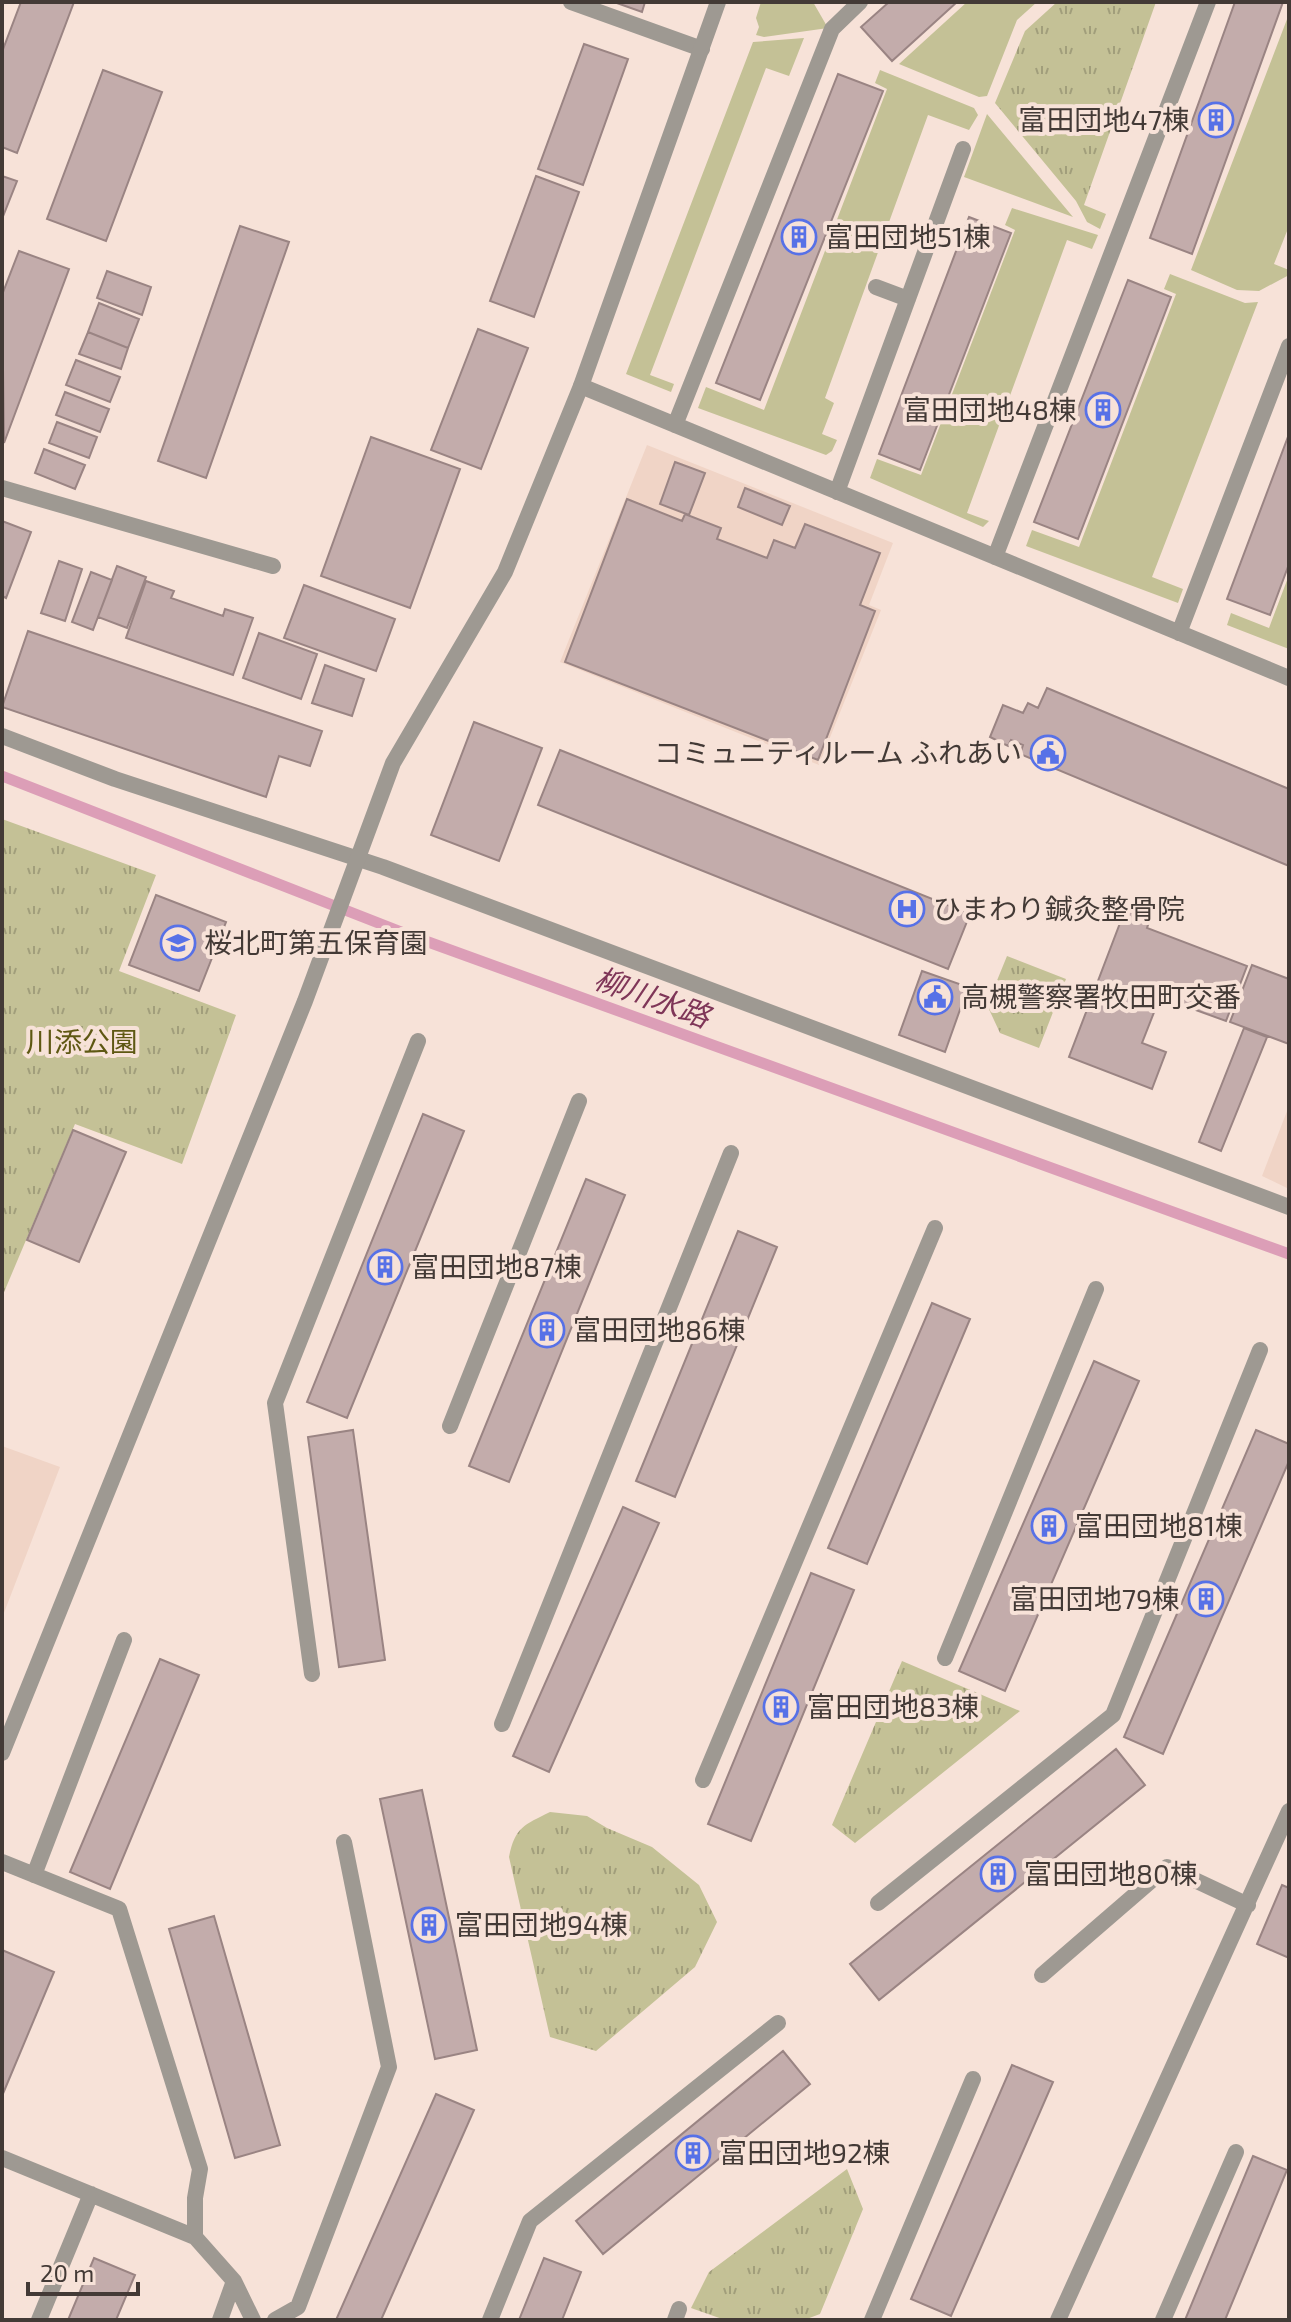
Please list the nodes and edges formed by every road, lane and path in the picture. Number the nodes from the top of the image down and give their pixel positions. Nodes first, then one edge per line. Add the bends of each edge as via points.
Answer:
1 (571, 2) edge
2 (718, 2) edge
3 (860, 2) edge
4 (1208, 2) edge
5 (702, 49) junction
6 (963, 149) dead end
7 (876, 287) dead end
8 (908, 299) junction
9 (1289, 346) edge
10 (581, 386) junction
11 (675, 425) junction
12 (2, 488) edge
13 (837, 492) junction
14 (995, 557) junction
15 (273, 566) dead end
16 (1179, 633) junction
17 (1289, 678) edge
18 (2, 736) edge
19 (355, 865) junction
20 (418, 1041) dead end
21 (579, 1101) dead end
22 (731, 1153) dead end
23 (1289, 1207) edge
24 (935, 1228) dead end
25 (1096, 1289) dead end
26 (1260, 1350) dead end
27 (450, 1426) dead end
28 (124, 1640) dead end
29 (945, 1658) dead end
30 (312, 1674) dead end
31 (502, 1724) dead end
32 (2, 1753) edge
33 (703, 1780) dead end
34 (1289, 1811) edge
35 (344, 1842) dead end
36 (2, 1862) edge
37 (34, 1875) junction
38 (878, 1903) dead end
39 (1248, 1905) junction
40 (1042, 1975) dead end
41 (778, 2023) dead end
42 (973, 2079) dead end
43 (1236, 2152) dead end
44 (2, 2158) edge
45 (91, 2194) junction
46 (195, 2237) junction
47 (234, 2281) junction
48 (39, 2320) edge
49 (220, 2320) edge
50 (253, 2320) edge
51 (275, 2320) edge
52 (490, 2320) edge
53 (872, 2320) edge
54 (1058, 2320) edge
55 (1163, 2320) edge

1 - 5 street
2 - 5 street
3 - 11 street via 832,29
4 - 14 street
5 - 10 street
6 - 8 street
7 - 8 street
8 - 13 street
9 - 16 street
10 - 11 street
10 - 19 street via 505,572 393,763
11 - 13 street
12 - 15 street
13 - 14 street
14 - 16 street
16 - 17 street
18 - 19 street
19 - 23 street
19 - 32 street via 295,1027
20 - 30 street via 275,1403
21 - 27 street
22 - 31 street
24 - 33 street
25 - 29 street
26 - 38 street via 1113,1715
28 - 37 street
34 - 39 street
35 - 51 street via 389,2067 298,2307
36 - 37 street
37 - 46 street via 119,1909 200,2169
39 - 40 street via 1167,1867
39 - 54 street
41 - 52 street via 530,2221
42 - 53 street
43 - 55 street
44 - 45 street
45 - 46 street
45 - 48 street
46 - 47 street
47 - 49 street
47 - 50 street

